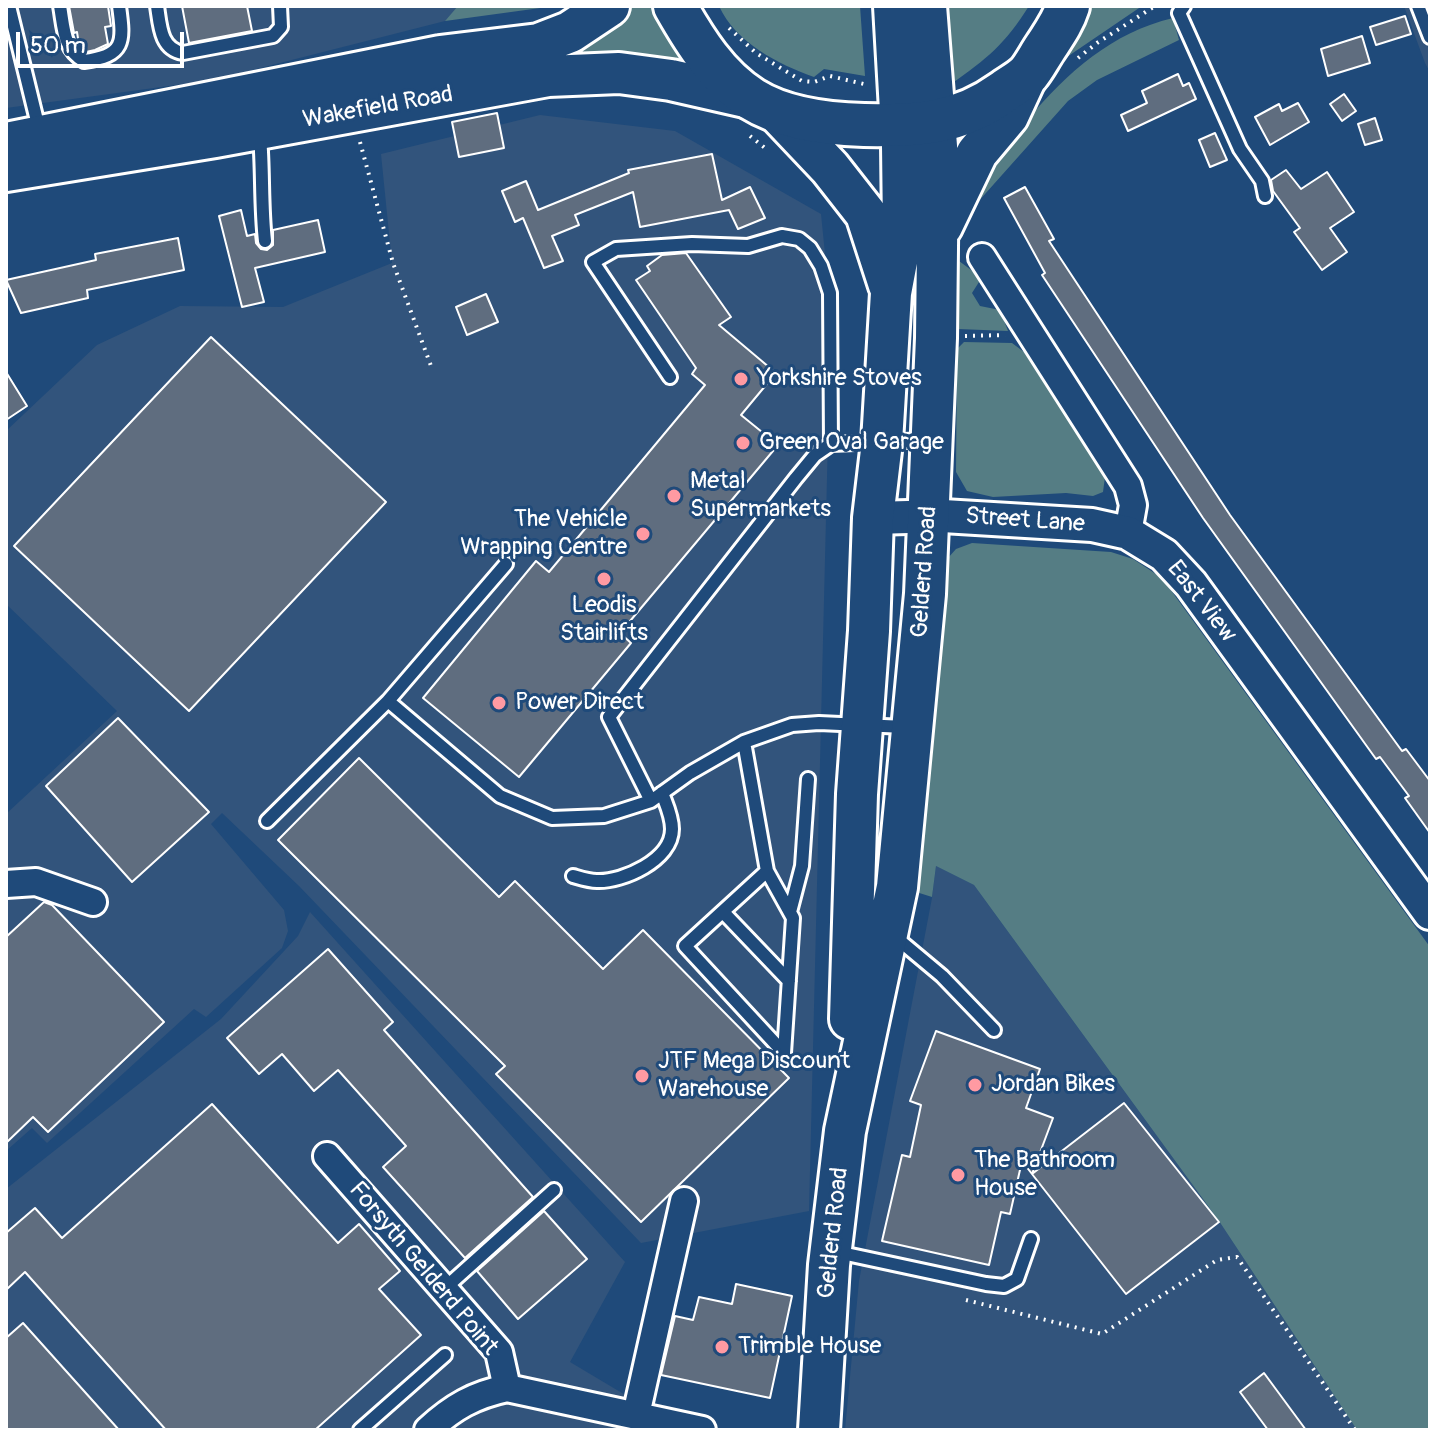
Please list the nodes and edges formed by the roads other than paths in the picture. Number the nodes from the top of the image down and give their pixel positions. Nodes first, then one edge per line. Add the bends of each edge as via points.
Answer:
1 (9, 6) edge
2 (60, 6) edge
3 (119, 6) edge
4 (157, 6) edge
5 (280, 6) edge
6 (609, 6) edge
7 (675, 6) edge
8 (894, 6) edge
9 (926, 6) edge
10 (1068, 6) edge
11 (1184, 6) edge
12 (1418, 6) edge
13 (1430, 37) edge
14 (1027, 75) junction
15 (763, 105) junction
16 (918, 124) junction
17 (259, 129) junction
18 (31, 148) edge
19 (6, 171) edge
20 (1265, 196) dead end
21 (937, 236) junction
22 (265, 241) dead end
23 (982, 257) dead end
24 (891, 293) junction
25 (670, 377) dead end
26 (931, 439) junction
27 (882, 442) junction
28 (831, 444) junction
29 (930, 515) junction
30 (873, 518) junction
31 (1128, 533) junction
32 (506, 564) dead end
33 (388, 701) junction
34 (862, 726) junction
35 (913, 727) junction
36 (744, 742) junction
37 (808, 779) dead end
38 (662, 793) junction
39 (651, 801) junction
40 (267, 821) dead end
41 (767, 871) junction
42 (573, 876) dead end
43 (6, 884) edge
44 (93, 902) dead end
45 (723, 912) junction
46 (790, 912) junction
47 (1430, 913) edge
48 (888, 930) junction
49 (789, 981) junction
50 (994, 1030) dead end
51 (845, 1131) junction
52 (327, 1156) dead end
53 (554, 1190) dead end
54 (684, 1201) dead end
55 (1031, 1239) dead end
56 (830, 1250) junction
57 (444, 1289) junction
58 (445, 1355) dead end
59 (507, 1388) junction
60 (651, 1422) edge
61 (360, 1430) edge
62 (428, 1430) edge
63 (702, 1430) edge
64 (819, 1430) edge

1 - 18 lane
2 - 3 lane via 67,45 84,61 112,54 120,46
4 - 5 lane via 163,38 183,53 273,36 281,27
6 - 18 main road, Wakefield Road via 570,32 539,44 425,59
7 - 15 highway via 720,71
8 - 16 main road, Gelderd Road
9 - 16 main road, Gelderd Road
10 - 14 highway
11 - 20 lane via 1179,13
12 - 13 lane
14 - 16 highway via 968,113
14 - 21 main road via 1008,116 977,153
15 - 16 highway via 838,125
15 - 17 main road, Wakefield Road via 671,80 619,73 548,76
15 - 24 main road via 830,168 866,214
16 - 21 main road, Gelderd Road via 938,159
16 - 24 main road, Gelderd Road
17 - 18 main road, Wakefield Road
17 - 22 lane
18 - 19 main road, Wakefield Road
21 - 26 main road, Gelderd Road
23 - 31 street via 996,289 1032,335 1128,486 1133,505
24 - 27 main road, Gelderd Road
25 - 28 lane via 593,262 616,249 748,246 782,236 799,239 821,266 830,293
26 - 27 lane
26 - 29 main road, Gelderd Road
27 - 28 lane
27 - 30 main road, Gelderd Road
28 - 39 lane via 796,478 609,717
29 - 30 street, Street Lane
29 - 31 street, Street Lane via 1092,525
29 - 35 main road, Gelderd Road
30 - 34 main road, Gelderd Road
31 - 47 street, East View via 1164,555 1191,584
32 - 33 lane
33 - 39 lane via 500,796 552,818 604,816
33 - 40 lane
34 - 35 lane
34 - 36 lane via 792,725
34 - 51 main road, Gelderd Road
35 - 48 main road, Gelderd Road
36 - 38 lane
36 - 41 lane
37 - 46 lane via 802,866
38 - 39 lane
38 - 42 lane via 672,831 655,859 616,879
41 - 45 lane
41 - 46 lane
43 - 44 street via 36,882
45 - 49 lane
45 - 49 lane via 685,946 784,1053
46 - 49 lane
48 - 50 lane
48 - 51 main road, Gelderd Road
51 - 56 main road, Gelderd Road
52 - 57 street, Forsyth Gelderd Point
53 - 57 lane
54 - 60 street
55 - 56 lane via 1017,1279 1004,1286
56 - 64 main road, Gelderd Road
57 - 59 street, Forsyth Gelderd Point via 499,1352
58 - 61 lane
59 - 60 street, Forsyth Gelderd Point
59 - 62 street, Forsyth Gelderd Point via 480,1394
60 - 63 street, Forsyth Gelderd Point

